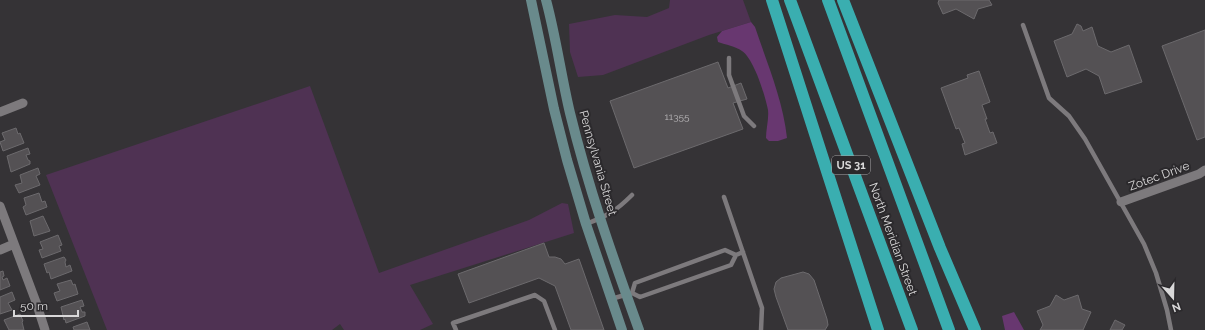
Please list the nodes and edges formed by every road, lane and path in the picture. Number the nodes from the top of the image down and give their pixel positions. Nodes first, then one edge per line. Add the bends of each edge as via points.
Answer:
1 (531, 0) edge
2 (546, 0) edge
3 (772, 0) edge
4 (790, 0) edge
5 (828, 0) edge
6 (843, 0) edge
7 (1023, 25) dead end
8 (729, 58) dead end
9 (23, 103) dead end
10 (0, 112) edge
11 (754, 126) dead end
12 (1205, 170) edge
13 (632, 195) dead end
14 (724, 197) dead end
15 (1121, 202) junction
16 (0, 206) edge
17 (600, 219) junction
18 (586, 224) junction
19 (14, 244) junction
20 (0, 250) edge
21 (744, 252) junction
22 (736, 255) junction
23 (629, 293) junction
24 (611, 299) junction
25 (45, 330) edge
26 (456, 330) edge
27 (555, 330) edge
28 (622, 330) edge
29 (639, 330) edge
30 (761, 330) edge
31 (878, 330) edge
32 (912, 330) edge
33 (949, 330) edge
34 (976, 330) edge
35 (1171, 330) edge

1 - 18 main road via 566,160
2 - 17 main road, Pennsylvania Street via 570,112
3 - 31 highway
4 - 32 highway, North Meridian Street / US 31
5 - 33 highway, North Meridian Street / US 31
6 - 34 highway via 945,261
7 - 15 lane via 1049,98 1069,116 1085,139
8 - 11 lane via 730,75 744,116
9 - 10 street
12 - 15 street, Zotec Drive
13 - 17 lane via 620,208
14 - 21 lane
15 - 35 lane via 1152,262
16 - 19 street
17 - 18 lane
17 - 23 main road, Pennsylvania Street
18 - 24 main road
19 - 20 street
19 - 25 street
21 - 22 lane
21 - 30 lane via 762,308
22 - 23 lane via 731,265 640,297
22 - 23 lane via 725,250 718,252 634,283
23 - 24 lane
23 - 29 main road, Pennsylvania Street
24 - 28 main road
26 - 27 lane via 453,323 535,295 544,301

